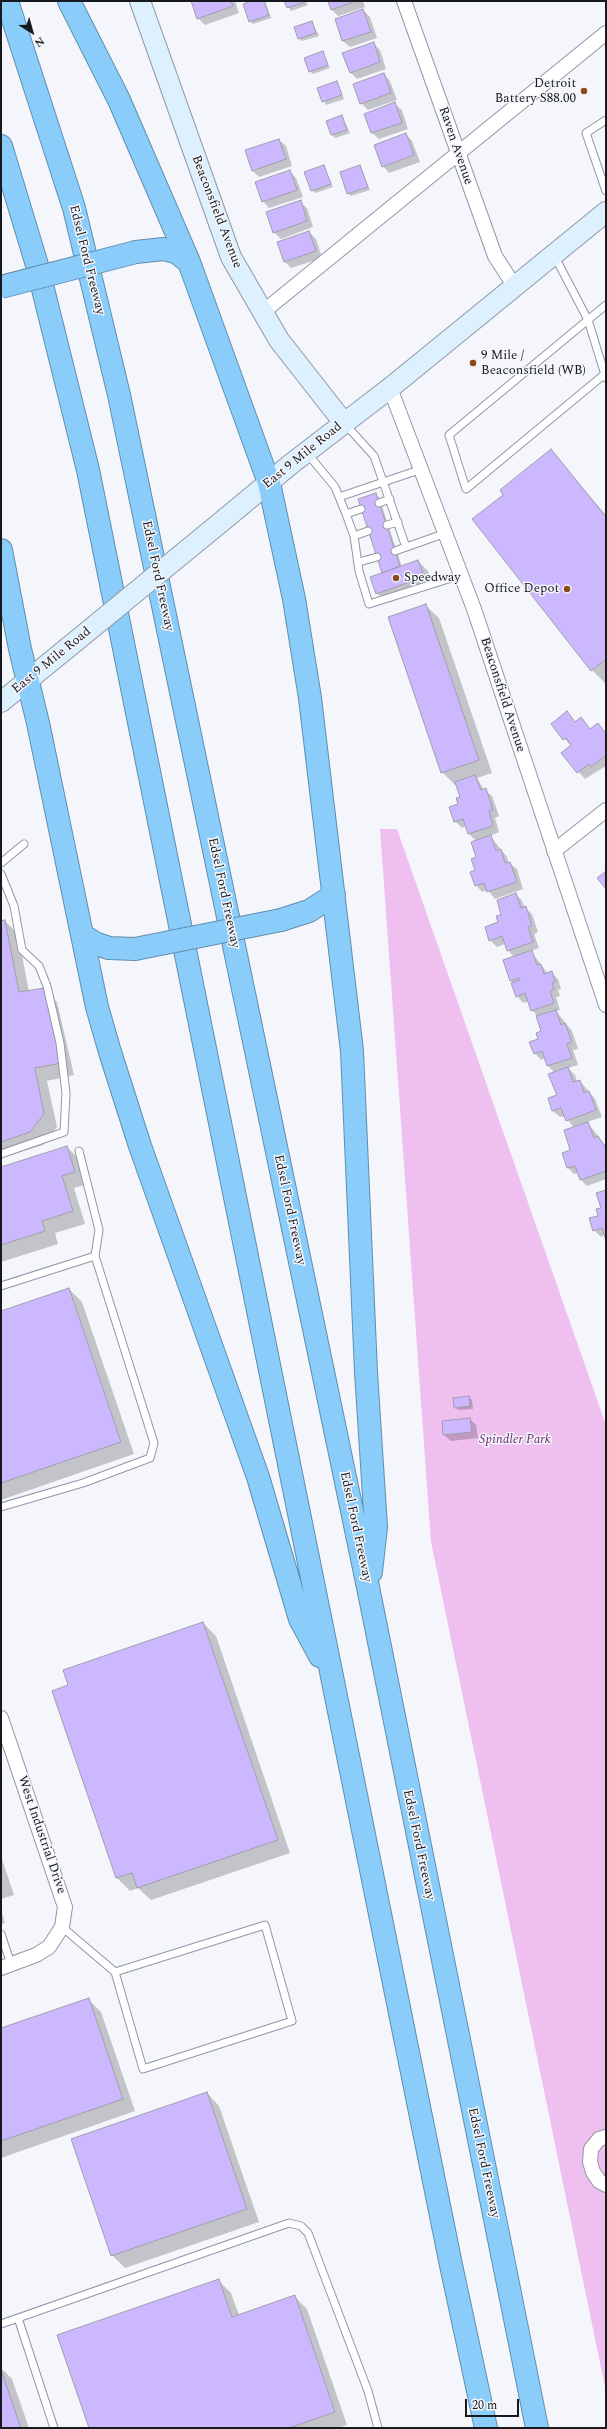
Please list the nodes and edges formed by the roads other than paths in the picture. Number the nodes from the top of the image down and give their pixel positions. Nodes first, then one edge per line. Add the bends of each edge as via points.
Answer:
1 (7, 1) edge
2 (69, 1) edge
3 (140, 1) edge
4 (404, 1) edge
5 (606, 33) edge
6 (606, 120) edge
7 (1, 146) edge
8 (457, 154) junction
9 (606, 191) edge
10 (606, 212) edge
11 (554, 255) junction
12 (189, 262) junction
13 (1, 287) edge
14 (515, 287) junction
15 (606, 305) edge
16 (263, 312) junction
17 (588, 320) junction
18 (606, 375) edge
19 (390, 388) junction
20 (344, 423) junction
21 (306, 452) junction
22 (422, 469) junction
23 (384, 481) junction
24 (269, 483) junction
25 (339, 497) junction
26 (390, 499) junction
27 (379, 503) dead end
28 (361, 509) dead end
29 (346, 514) junction
30 (398, 522) junction
31 (387, 525) dead end
32 (368, 531) dead end
33 (446, 533) junction
34 (354, 536) junction
35 (406, 547) junction
36 (1, 550) edge
37 (395, 551) dead end
38 (377, 557) dead end
39 (359, 562) junction
40 (461, 575) junction
41 (27, 682) junction
42 (1, 702) edge
43 (606, 810) edge
44 (24, 844) dead end
45 (554, 851) junction
46 (1, 863) edge
47 (1, 874) edge
48 (334, 895) junction
49 (82, 935) junction
50 (606, 1005) edge
51 (79, 1151) dead end
52 (1, 1154) edge
53 (95, 1256) junction
54 (1, 1286) edge
55 (1, 1507) edge
56 (369, 1592) junction
57 (332, 1678) junction
58 (1, 1718) edge
59 (62, 1927) junction
60 (1, 1934) edge
61 (6, 1966) edge
62 (115, 1972) junction
63 (606, 2137) edge
64 (606, 2184) edge
65 (18, 2318) junction
66 (1, 2324) edge
67 (54, 2428) edge
68 (378, 2428) edge
69 (486, 2428) edge
70 (537, 2428) edge

1 - 56 highway, Edsel Ford Freeway via 74,208 119,395
2 - 12 highway via 119,100
3 - 16 main road, Beaconsfield Avenue via 231,257
4 - 8 street, Raven Avenue
5 - 8 street
6 - 9 lane via 586,133
7 - 57 highway via 37,265 88,470
8 - 14 street, Raven Avenue via 495,256
8 - 16 street
10 - 11 main road, East 9 Mile Road
11 - 14 main road, East 9 Mile Road
11 - 17 lane
12 - 13 highway, bridge via 176,252 163,249 136,252
12 - 24 highway
14 - 19 main road, East 9 Mile Road
15 - 17 lane
16 - 20 main road, Beaconsfield Avenue via 279,340
17 - 18 lane
17 - 18 lane via 449,435 466,489
19 - 20 main road, East 9 Mile Road
19 - 22 street, Beaconsfield Avenue
20 - 21 main road, East 9 Mile Road
20 - 23 lane via 374,456
21 - 24 main road, East 9 Mile Road
21 - 25 lane via 335,488
22 - 23 lane
22 - 33 street, Beaconsfield Avenue
23 - 25 lane
23 - 26 lane
24 - 41 main road, East 9 Mile Road, bridge
24 - 48 highway via 294,599 305,667
25 - 29 lane
26 - 27 lane
26 - 30 lane
28 - 29 lane
29 - 34 lane
30 - 31 lane
30 - 35 lane
32 - 34 lane
33 - 35 lane
33 - 40 street, Beaconsfield Avenue
34 - 39 lane
35 - 37 lane
36 - 41 highway
38 - 39 lane
39 - 40 lane via 359,571 369,604
40 - 45 street, Beaconsfield Avenue
41 - 42 main road, East 9 Mile Road
41 - 49 highway via 38,723
43 - 45 street
44 - 46 lane
45 - 50 street, Beaconsfield Avenue
47 - 52 lane via 14,906 22,950 39,966 48,986 60,1043 66,1093 64,1132
48 - 49 highway, bridge via 309,911 281,920 135,949 109,948
48 - 56 highway via 356,1097 366,1379 376,1527
49 - 57 highway via 98,1007 123,1097 258,1477 300,1619
51 - 53 lane via 99,1230
53 - 54 lane
53 - 55 lane via 154,1443 150,1458 83,1483
56 - 70 highway, Edsel Ford Freeway
57 - 69 highway
58 - 59 street, West Industrial Drive via 62,1895 65,1907
59 - 61 street, West Industrial Drive via 48,1947 36,1955
59 - 62 lane
60 - 61 lane
62 - 62 lane via 143,2068 292,2020 265,1925
63 - 64 street via 599,2139 591,2149 590,2162 599,2181
65 - 66 lane
65 - 67 lane
65 - 68 lane via 289,2223 301,2226 308,2233 368,2391

